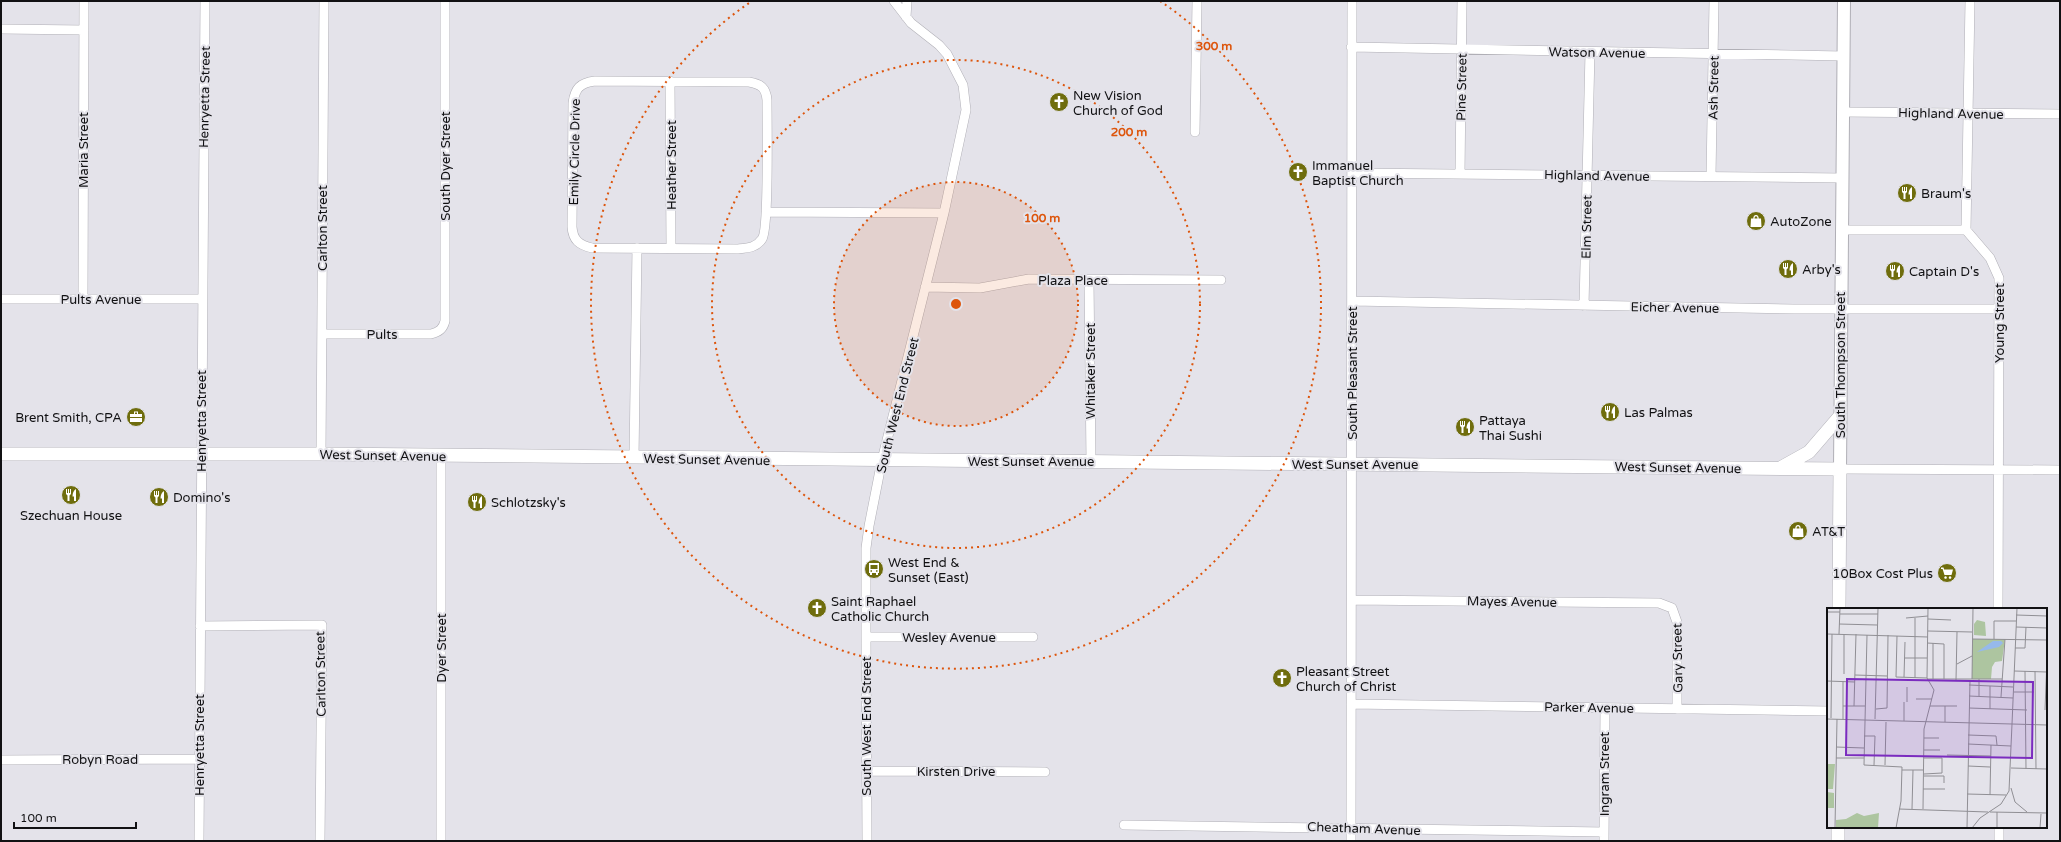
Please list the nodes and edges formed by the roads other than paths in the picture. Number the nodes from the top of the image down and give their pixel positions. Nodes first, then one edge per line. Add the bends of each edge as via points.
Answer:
1 (84, 1) edge
2 (205, 1) edge
3 (324, 1) edge
4 (445, 1) edge
5 (894, 1) edge
6 (907, 1) edge
7 (1197, 1) edge
8 (1352, 1) edge
9 (1462, 1) edge
10 (1714, 1) edge
11 (1844, 1) edge
12 (1970, 1) edge
13 (906, 17) junction
14 (1, 29) edge
15 (84, 30) junction
16 (1351, 47) junction
17 (1462, 50) junction
18 (1590, 52) junction
19 (1714, 54) junction
20 (1843, 56) junction
21 (670, 81) junction
22 (1842, 112) junction
23 (1967, 113) junction
24 (2060, 114) edge
25 (1195, 132) dead end
26 (1352, 173) junction
27 (1460, 174) junction
28 (1587, 174) junction
29 (1711, 176) junction
30 (1842, 178) junction
31 (766, 212) junction
32 (944, 213) junction
33 (1841, 230) junction
34 (1966, 230) junction
35 (637, 248) junction
36 (671, 248) junction
37 (1089, 280) junction
38 (1221, 280) dead end
39 (925, 287) junction
40 (1, 298) edge
41 (83, 299) junction
42 (202, 299) junction
43 (1352, 301) junction
44 (1584, 306) junction
45 (1840, 309) junction
46 (1999, 309) junction
47 (441, 330) joint
48 (322, 334) junction
49 (1840, 416) junction
50 (1, 454) edge
51 (201, 454) junction
52 (321, 454) junction
53 (441, 456) junction
54 (634, 458) junction
55 (882, 460) junction
56 (1090, 462) junction
57 (1352, 464) junction
58 (1779, 468) junction
59 (1840, 469) junction
60 (1998, 469) junction
61 (2060, 470) edge
62 (1352, 600) junction
63 (1672, 608) joint
64 (1839, 608) edge
65 (1998, 608) edge
66 (200, 626) junction
67 (866, 637) junction
68 (1033, 637) dead end
69 (1351, 704) junction
70 (1605, 708) junction
71 (1677, 708) junction
72 (1827, 711) edge
73 (199, 759) junction
74 (1, 760) edge
75 (867, 770) junction
76 (1045, 772) dead end
77 (1124, 825) dead end
78 (1352, 828) junction
79 (1838, 828) edge
80 (1999, 828) edge
81 (1604, 836) edge
82 (199, 841) edge
83 (320, 841) edge
84 (442, 841) edge
85 (867, 841) edge
86 (1351, 841) edge
87 (1838, 841) edge
88 (1999, 841) edge

1 - 15 street, Maria Street
2 - 42 street, Henryetta Street
3 - 48 street, Carlton Street
4 - 47 street, South Dyer Street via 445,321
5 - 13 street, South West End Street
6 - 13 street
7 - 25 street
8 - 16 street, South Pleasant Street
9 - 17 street, Pine Street
10 - 19 street, Ash Street
11 - 20 main road, South Thompson Street
12 - 23 street
13 - 32 street, South West End Street via 947,54 963,85 966,110 964,126
14 - 15 street
15 - 41 street, Maria Street
16 - 17 street, Watson Avenue
16 - 26 street, South Pleasant Street
17 - 18 street, Watson Avenue
17 - 27 street, Pine Street
18 - 19 street, Watson Avenue
18 - 28 street, Elm Street
19 - 20 street, Watson Avenue
19 - 29 street, Ash Street
20 - 22 main road, South Thompson Street
21 - 31 street, Emily Circle Drive via 749,82 757,83 764,88 767,100
21 - 35 street, Emily Circle Drive via 590,81 578,87 574,94 573,235 584,246
21 - 36 street, Heather Street
22 - 23 street, Highland Avenue
22 - 30 main road, South Thompson Street
23 - 24 street, Highland Avenue
23 - 34 street
26 - 27 street, Highland Avenue
26 - 43 street, South Pleasant Street
27 - 28 street, Highland Avenue
28 - 29 street, Highland Avenue
28 - 44 street, Elm Street
29 - 30 street, Highland Avenue
30 - 33 main road, South Thompson Street
31 - 32 street
31 - 36 street, Emily Circle Drive via 763,238 750,248
32 - 39 street, South West End Street
33 - 34 street
33 - 45 main road, South Thompson Street
34 - 46 street, Young Street via 1996,267 1999,278
35 - 36 street, Emily Circle Drive
35 - 54 street
37 - 38 street, Plaza Place
37 - 39 street, Plaza Place via 1029,279 980,288
37 - 56 street, Whitaker Street
39 - 55 street, South West End Street
40 - 41 street, Pults Avenue
41 - 42 street, Pults Avenue
42 - 51 street, Henryetta Street
43 - 44 street, Eicher Avenue
43 - 57 street, South Pleasant Street
44 - 45 street, Eicher Avenue
45 - 46 street, Eicher Avenue
45 - 49 main road, South Thompson Street
46 - 60 street, Young Street
47 - 48 street, Pults via 431,334
48 - 52 street, Carlton Street
49 - 58 highway via 1809,452 1795,462
49 - 59 main road, South Thompson Street
50 - 51 highway, West Sunset Avenue
51 - 52 highway, West Sunset Avenue
51 - 66 street, Henryetta Street
52 - 53 highway, West Sunset Avenue
53 - 54 highway, West Sunset Avenue
53 - 84 street, Dyer Street
54 - 55 highway, West Sunset Avenue
55 - 56 highway, West Sunset Avenue
55 - 67 street, South West End Street via 866,548
56 - 57 highway, West Sunset Avenue
57 - 58 highway, West Sunset Avenue
57 - 62 street, South Pleasant Street
58 - 59 highway, West Sunset Avenue
59 - 60 street, West Sunset Avenue
59 - 64 highway, South Thompson Street
60 - 61 street, West Sunset Avenue
60 - 65 street, Young Street
62 - 63 street, Mayes Avenue via 1659,603
62 - 69 street, South Pleasant Street
63 - 71 street, Gary Street via 1677,622
66 - 73 street, Henryetta Street
66 - 83 street, Carlton Street via 322,625
67 - 68 street, Wesley Avenue
67 - 75 street, South West End Street
69 - 70 street, Parker Avenue
69 - 78 street, South Pleasant Street
70 - 71 street, Parker Avenue
70 - 81 street, Ingram Street
71 - 72 street, Parker Avenue
73 - 74 street, Robyn Road
73 - 82 street, Henryetta Street
75 - 76 street, Kirsten Drive
75 - 85 street, South West End Street
77 - 78 street, Cheatham Avenue
78 - 81 street, Cheatham Avenue
78 - 86 street, South Pleasant Street
79 - 87 highway
80 - 88 street

